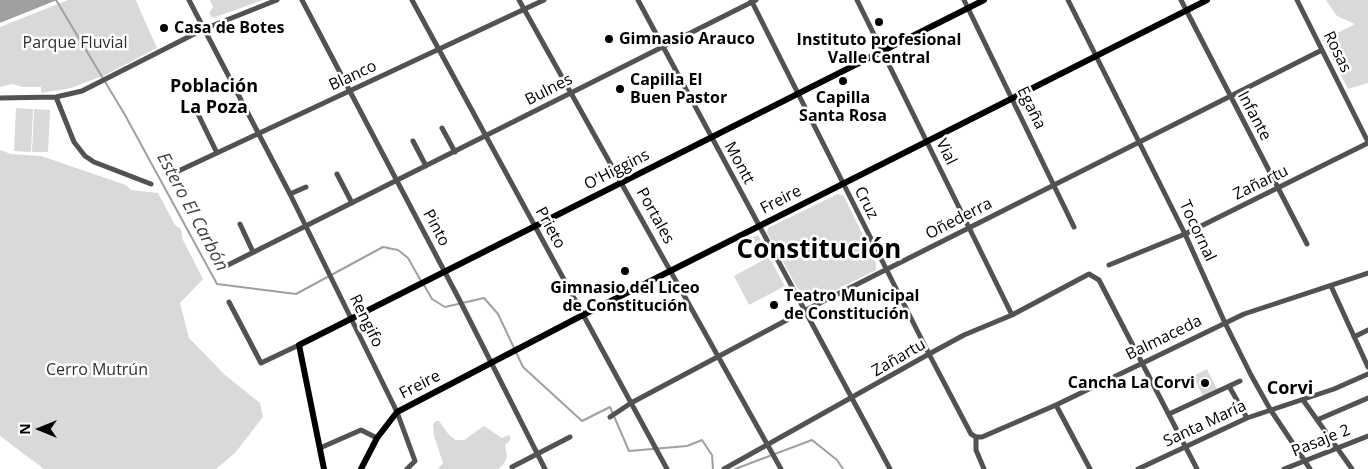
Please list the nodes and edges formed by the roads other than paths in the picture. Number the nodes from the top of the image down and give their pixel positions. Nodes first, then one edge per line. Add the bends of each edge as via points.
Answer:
1 (189, 0) edge
2 (277, 0) edge
3 (302, 0) edge
4 (412, 0) edge
5 (519, 0) edge
6 (544, 0) edge
7 (638, 0) edge
8 (857, 0) edge
9 (964, 0) edge
10 (984, 0) edge
11 (1068, 0) edge
12 (1181, 0) edge
13 (1207, 0) edge
14 (1297, 0) edge
15 (753, 1) edge
16 (968, 8) junction
17 (524, 9) junction
18 (1186, 11) junction
19 (204, 29) junction
20 (663, 47) junction
21 (439, 50) junction
22 (1322, 50) junction
23 (882, 52) junction
24 (1096, 56) junction
25 (350, 91) junction
26 (571, 93) junction
27 (798, 94) junction
28 (1229, 96) junction
29 (56, 97) junction
30 (0, 98) edge
31 (1012, 98) junction
32 (196, 110) dead end
33 (442, 128) dead end
34 (259, 134) junction
35 (485, 136) junction
36 (712, 138) junction
37 (413, 141) dead end
38 (927, 142) junction
39 (1139, 142) junction
40 (1368, 143) edge
41 (454, 152) junction
42 (217, 153) junction
43 (426, 166) junction
44 (172, 174) dead end
45 (337, 174) dead end
46 (397, 180) junction
47 (622, 183) junction
48 (152, 184) dead end
49 (843, 184) junction
50 (1055, 185) junction
51 (306, 187) dead end
52 (1279, 189) junction
53 (290, 194) junction
54 (352, 203) junction
55 (240, 224) dead end
56 (306, 226) junction
57 (535, 226) junction
58 (759, 227) junction
59 (1074, 227) dead end
60 (969, 228) junction
61 (1185, 234) junction
62 (1307, 244) dead end
63 (253, 252) junction
64 (1109, 265) dead end
65 (222, 268) dead end
66 (886, 270) junction
67 (671, 271) junction
68 (445, 272) junction
69 (1368, 273) edge
70 (1331, 286) junction
71 (229, 302) dead end
72 (804, 311) junction
73 (583, 315) junction
74 (1012, 315) junction
75 (351, 318) junction
76 (1225, 323) junction
77 (1368, 330) edge
78 (1354, 337) junction
79 (299, 345) junction
80 (928, 354) junction
81 (719, 356) junction
82 (1142, 362) junction
83 (492, 363) junction
84 (1368, 367) edge
85 (1367, 376) edge
86 (1240, 380) dead end
87 (1228, 386) junction
88 (1368, 398) edge
89 (852, 399) junction
90 (1302, 400) junction
91 (631, 403) junction
92 (1056, 405) junction
93 (1270, 409) junction
94 (397, 412) junction
95 (1169, 414) junction
96 (610, 416) dead end
97 (1247, 418) junction
98 (1317, 420) junction
99 (976, 436) junction
100 (1368, 436) edge
101 (570, 437) dead end
102 (377, 438) junction
103 (770, 447) junction
104 (1185, 447) junction
105 (320, 448) junction
106 (1337, 448) junction
107 (537, 453) junction
108 (778, 461) junction
109 (1304, 461) junction
110 (512, 467) dead end
111 (324, 469) edge
112 (362, 469) edge
113 (407, 469) edge
114 (545, 469) edge
115 (667, 469) edge
116 (724, 469) edge
117 (781, 469) edge
118 (785, 469) edge
119 (890, 469) edge
120 (984, 469) edge
121 (1090, 469) edge
122 (1138, 469) edge
123 (1197, 469) edge
124 (1284, 469) edge
125 (1310, 469) edge
126 (1352, 469) edge

1 - 19 street, Rengifo
2 - 19 street
3 - 25 street, Pinto
4 - 21 street, Prieto
5 - 17 street, Portales
6 - 17 street, Blanco
7 - 20 street, Montt
8 - 23 street, Vial
9 - 16 street, Egaña
10 - 16 main road, O'Higgins
11 - 24 street, Tocornal
12 - 18 street, Infante
13 - 18 main road, Freire
14 - 22 street, Rosas
15 - 20 street, Bulnes
15 - 27 street, Cruz
16 - 23 main road, O'Higgins
16 - 31 street, Egaña
17 - 21 street, Blanco
17 - 26 street, Portales
18 - 24 main road, Freire
18 - 28 street, Infante
19 - 29 street via 94,86
19 - 34 street, Rengifo
20 - 26 street, Bulnes
20 - 36 street, Montt
21 - 25 street, Blanco
21 - 35 street, Prieto
22 - 28 street, Oñederra
22 - 40 street, Rosas
23 - 27 main road, O'Higgins
23 - 38 street, Vial
24 - 31 main road, Freire
24 - 39 street, Tocornal
25 - 34 street, Blanco
25 - 46 street, Pinto
26 - 35 street, Bulnes
26 - 47 street, Portales
27 - 36 main road, O'Higgins
27 - 49 street, Cruz
28 - 39 street, Oñederra
28 - 52 street, Infante
29 - 30 street
29 - 48 street via 74,142 85,156
31 - 38 main road, Freire
31 - 50 street, Egaña
32 - 42 street
33 - 41 street
34 - 42 street, Blanco
34 - 53 street, Rengifo
35 - 41 street, Bulnes
35 - 57 street, Prieto
36 - 47 main road, O'Higgins
36 - 58 street, Montt
37 - 43 street
38 - 49 main road, Freire
38 - 60 street, Vial
39 - 50 street, Oñederra
39 - 61 street, Tocornal
40 - 52 street, Zañartu
41 - 43 street, Bulnes
42 - 44 street, Blanco
43 - 46 street, Bulnes
45 - 54 street
46 - 54 street, Bulnes
46 - 68 street, Pinto
47 - 57 main road, O'Higgins
47 - 67 street, Portales
49 - 58 main road, Freire
49 - 66 street, Cruz
50 - 59 street, Egaña
50 - 60 street, Oñederra
51 - 53 street
52 - 61 street, Zañartu
52 - 62 street, Infante
53 - 56 street, Rengifo
54 - 56 street, Bulnes
55 - 63 street
56 - 63 street, Bulnes
56 - 75 street, Rengifo
57 - 68 main road, O'Higgins
57 - 73 street, Prieto
58 - 67 main road, Freire
58 - 72 street, Montt
60 - 66 street, Oñederra
60 - 74 street, Vial
61 - 64 street, Zañartu
61 - 76 street, Tocornal
63 - 65 street, Bulnes
66 - 72 street, Oñederra
66 - 80 street, Cruz
67 - 73 main road, Freire
67 - 81 street, Portales
68 - 75 main road, O'Higgins
68 - 83 street, Pinto
69 - 70 street, Balmaceda
70 - 76 street, Balmaceda via 1271,304
70 - 78 street
71 - 79 street, O'Higgins via 261,363
72 - 81 street, Oñederra
72 - 89 street, Montt
73 - 83 main road, Freire
73 - 91 street, Prieto
74 - 80 street, Zañartu
74 - 82 street, Zañartu via 1089,274 1099,280
75 - 79 main road, O'Higgins
75 - 94 street, Rengifo
76 - 82 street, Balmaceda
76 - 93 street, Tocornal
77 - 78 street
78 - 84 street
79 - 105 main road
80 - 89 street, Zañartu
80 - 99 street, Cruz via 971,434
81 - 91 street, Oñederra
81 - 103 street, Portales
82 - 92 street, Balmaceda
82 - 95 street
83 - 94 main road, Freire
83 - 107 street, Pinto
85 - 90 street, Santa María
86 - 87 street
87 - 95 street
87 - 97 street
88 - 98 street
89 - 103 street, Zañartu
89 - 119 street, Montt
90 - 93 street, Santa María
90 - 98 street
91 - 96 street, Oñederra
91 - 115 street, Prieto
92 - 99 street, Balmaceda via 982,437
92 - 121 street
93 - 97 street, Santa María
93 - 109 street, Tocornal
94 - 102 main road, Freire
94 - 113 street, Rengifo via 415,461
95 - 104 street
97 - 104 street, Santa María
98 - 106 street
99 - 120 street, Cruz via 976,450
100 - 106 street, Pasaje 2
101 - 107 street
102 - 105 street via 361,430
102 - 112 main road, Freire
103 - 108 street, Portales
103 - 116 street, Zañartu
104 - 122 street, Santa María
104 - 123 street
105 - 111 main road
106 - 109 street, Pasaje 2
106 - 126 street
107 - 110 street
107 - 114 street, Pinto
108 - 117 street
108 - 118 street
109 - 124 street, Pasaje 2
109 - 125 street, Tocornal

